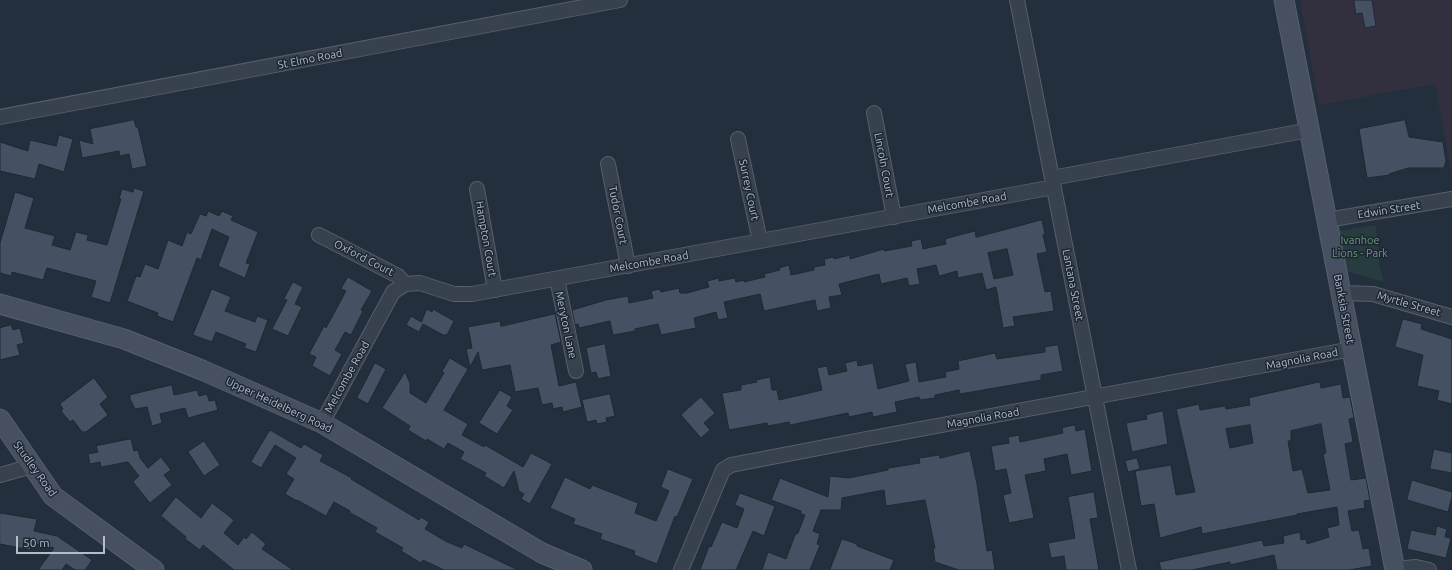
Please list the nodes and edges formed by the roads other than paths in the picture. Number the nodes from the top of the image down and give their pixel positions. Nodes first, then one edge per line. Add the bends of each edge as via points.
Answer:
1 (620, 0) edge
2 (1017, 0) edge
3 (1284, 0) edge
4 (874, 113) dead end
5 (0, 117) edge
6 (1309, 130) junction
7 (738, 140) dead end
8 (608, 164) dead end
9 (1053, 182) junction
10 (476, 189) dead end
11 (1452, 200) edge
12 (894, 217) junction
13 (1327, 220) junction
14 (319, 235) dead end
15 (760, 241) junction
16 (628, 266) junction
17 (556, 279) junction
18 (405, 284) junction
19 (495, 290) junction
20 (1341, 293) junction
21 (0, 304) edge
22 (1452, 317) edge
23 (1352, 350) junction
24 (576, 371) dead end
25 (1095, 398) junction
26 (0, 419) edge
27 (322, 423) junction
28 (32, 466) junction
29 (0, 475) edge
30 (154, 570) edge
31 (582, 570) edge
32 (681, 570) edge
33 (1129, 570) edge
34 (1395, 570) edge
35 (1429, 570) edge

1 - 5 street, St Elmo Road
2 - 9 street, Lantana Street
3 - 6 street, Banksia Street
4 - 12 street, Lincoln Court
6 - 9 street, Melcombe Road
6 - 13 street, Banksia Street
7 - 15 street, Surrey Court
8 - 16 street, Tudor Court
9 - 12 street, Melcombe Road
9 - 25 street, Lantana Street
10 - 19 street, Hampton Court
11 - 13 street, Edwin Street
12 - 15 street, Melcombe Road
13 - 20 street, Banksia Street
14 - 18 street, Oxford Court via 398,276
15 - 16 street, Melcombe Road
16 - 17 street, Melcombe Road
17 - 19 street, Melcombe Road
17 - 24 street, Meryton Lane
18 - 19 street, Melcombe Road via 420,283 463,295
18 - 27 street, Melcombe Road via 393,292
20 - 22 street, Myrtle Street via 1373,294
20 - 23 street, Banksia Street
21 - 27 street, Upper Heidelberg Road via 124,340 202,370
23 - 25 street, Magnolia Road
23 - 34 street, Banksia Street
25 - 32 street, Magnolia Road via 726,467
25 - 33 street, Lantana Street
26 - 28 street, Studley Road
27 - 31 street, Upper Heidelberg Road via 542,554
28 - 29 street
28 - 30 street, Studley Road via 53,496
34 - 35 street via 1416,567

